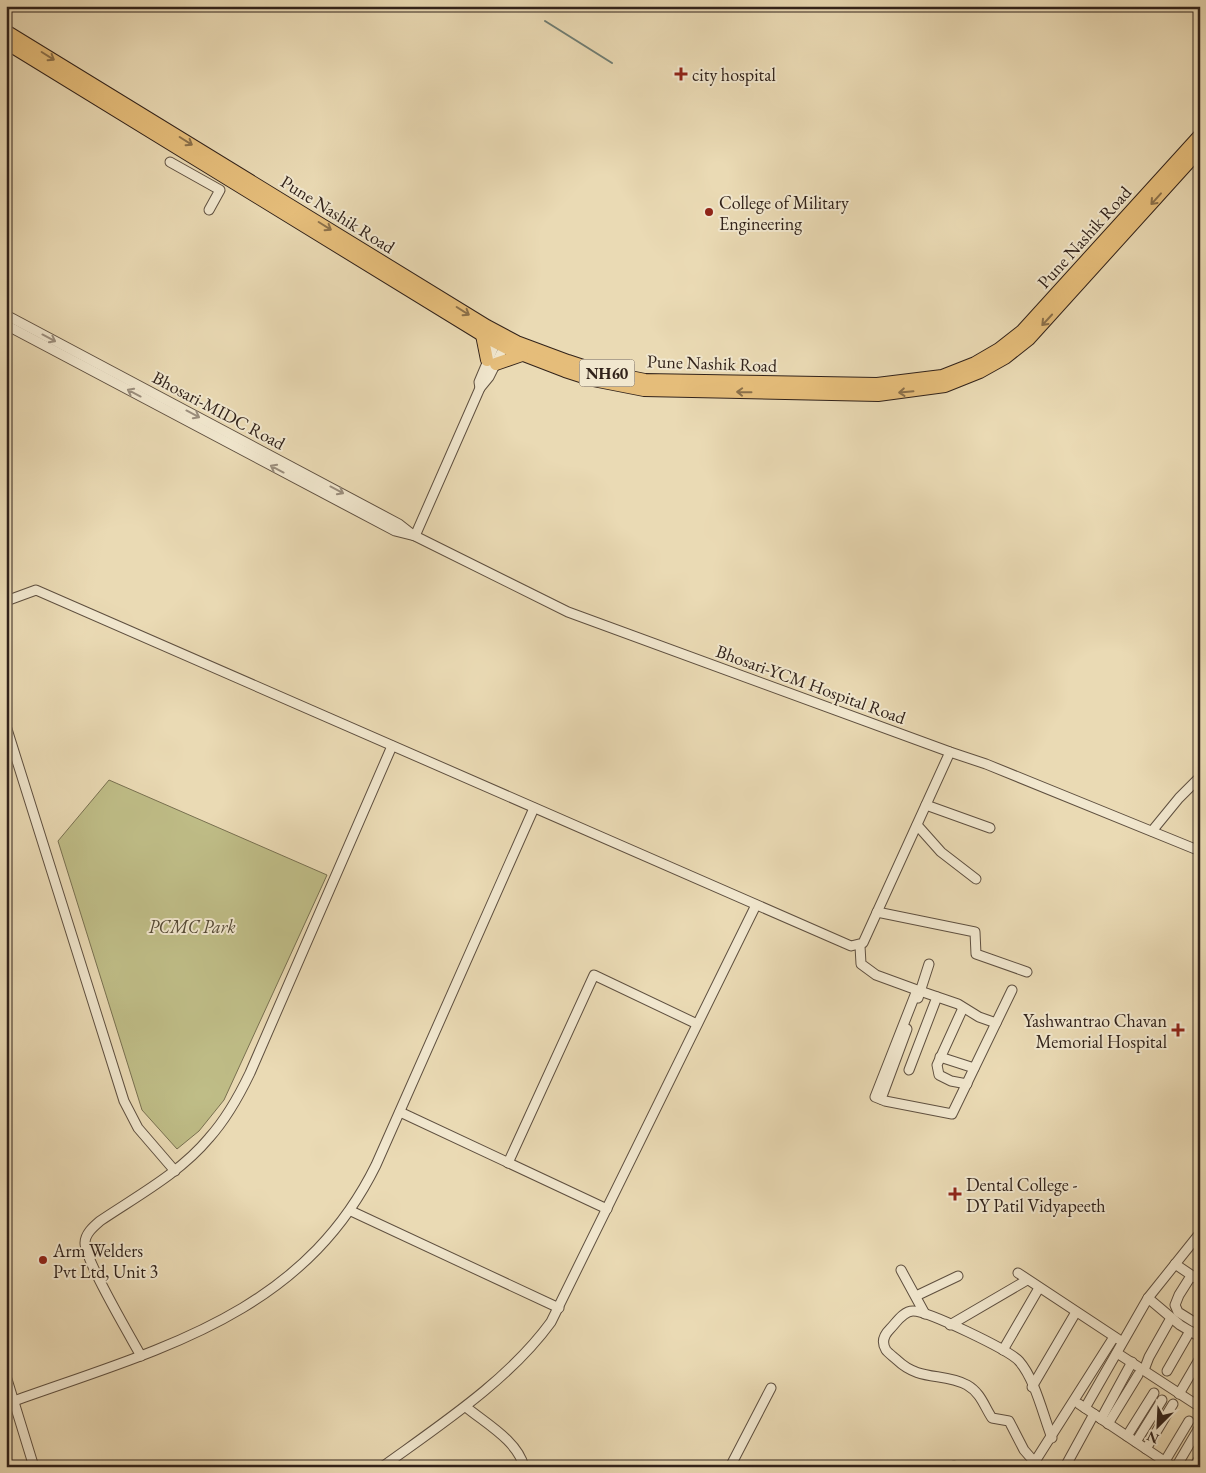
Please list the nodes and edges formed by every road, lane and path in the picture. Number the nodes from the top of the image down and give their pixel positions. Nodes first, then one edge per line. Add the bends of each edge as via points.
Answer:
1 (6, 31) edge
2 (6, 43) edge
3 (1200, 134) edge
4 (1200, 150) edge
5 (170, 162) dead end
6 (1174, 172) junction
7 (209, 210) dead end
8 (6, 316) edge
9 (6, 325) edge
10 (482, 335) junction
11 (502, 340) junction
12 (522, 355) junction
13 (492, 362) junction
14 (415, 536) junction
15 (6, 601) edge
16 (6, 726) edge
17 (392, 746) junction
18 (950, 752) junction
19 (1200, 777) edge
20 (926, 805) junction
21 (534, 808) junction
22 (917, 825) junction
23 (990, 828) dead end
24 (1152, 831) junction
25 (1200, 851) edge
26 (976, 879) dead end
27 (756, 905) junction
28 (877, 912) junction
29 (860, 946) junction
30 (927, 963) dead end
31 (1027, 972) dead end
32 (918, 990) junction
33 (1012, 990) dead end
34 (937, 997) junction
35 (963, 1008) junction
36 (996, 1023) junction
37 (697, 1024) junction
38 (940, 1058) junction
39 (974, 1068) junction
40 (909, 1070) dead end
41 (967, 1084) junction
42 (400, 1112) junction
43 (508, 1163) junction
44 (174, 1171) junction
45 (607, 1209) junction
46 (351, 1211) junction
47 (1200, 1233) edge
48 (1175, 1264) junction
49 (901, 1270) dead end
50 (1018, 1274) dead end
51 (958, 1276) dead end
52 (1192, 1276) junction
53 (1027, 1280) junction
54 (1200, 1281) edge
55 (1039, 1288) junction
56 (916, 1296) junction
57 (1148, 1298) junction
58 (559, 1308) junction
59 (1076, 1312) junction
60 (925, 1314) junction
61 (1171, 1318) junction
62 (1194, 1322) dead end
63 (950, 1324) junction
64 (1190, 1331) junction
65 (1114, 1337) junction
66 (1200, 1337) edge
67 (1123, 1343) junction
68 (1003, 1350) junction
69 (1117, 1353) junction
70 (140, 1356) junction
71 (1200, 1358) edge
72 (1132, 1362) junction
73 (1167, 1371) dead end
74 (1141, 1373) junction
75 (6, 1376) edge
76 (1032, 1387) junction
77 (771, 1388) dead end
78 (1154, 1393) dead end
79 (1179, 1394) junction
80 (1162, 1400) dead end
81 (14, 1401) junction
82 (1074, 1401) junction
83 (1173, 1404) dead end
84 (1199, 1405) edge
85 (466, 1406) junction
86 (1084, 1408) junction
87 (1101, 1419) junction
88 (1189, 1421) dead end
89 (1199, 1428) edge
90 (1126, 1436) junction
91 (1052, 1438) junction
92 (1136, 1442) junction
93 (1146, 1449) junction
94 (1200, 1457) edge
95 (1036, 1465) edge
96 (1171, 1465) edge
97 (34, 1467) edge
98 (382, 1467) edge
99 (524, 1467) edge
100 (730, 1467) edge
101 (1052, 1467) edge
102 (1065, 1467) edge
103 (1194, 1467) edge

1 -> 11 highway, Pune Nashik Road / NH60
2 - 10 highway, Pune Nashik Road / NH60
3 - 6 highway, Pune Nashik Road / NH60
4 - 6 highway, Pune Nashik Road / NH60
5 - 7 street via 220,190
6 - 11 highway, Pune Nashik Road / NH60 via 1022,331 1000,349 942,376 877,384 645,380 577,364
6 -> 12 highway, Pune Nashik Road / NH60 via 1029,339 980,372 945,386 878,395 644,390 593,380
8 -> 14 street, Bhosari-MIDC Road via 399,524
14 -> 9 street, Bhosari-MIDC Road via 395,532
10 - 11 highway, Pune Nashik Road / NH60
10 - 13 highway
11 - 12 highway, Pune Nashik Road / NH60
11 - 13 street
12 - 13 highway
13 - 14 street via 479,382 480,388
14 - 18 street, Bhosari-YCM Hospital Road via 568,612
15 - 17 street via 36,590
16 - 44 street via 124,1101 138,1128
17 - 21 street
17 - 44 street via 250,1073 220,1124 196,1153
18 - 20 street
18 - 24 street, Bhosari-YCM Hospital Road
19 - 24 street
20 - 22 street
20 - 23 street
21 - 27 street
21 - 42 street
22 - 26 street via 941,852
22 - 28 street
24 - 25 street, Bhosari-YCM Hospital Road
27 - 29 street via 848,945
27 - 37 street
28 - 29 street
28 - 31 street via 975,932 976,954
29 - 32 street via 861,964 876,975
30 - 32 street
32 - 34 street
32 - 41 street via 876,1097 952,1114
33 - 36 street
34 - 35 street
34 - 40 street
35 - 36 street
35 - 38 street
36 - 39 street
37 - 43 street via 594,975
37 - 45 street
38 - 39 street
38 - 41 street via 937,1065 939,1076
39 - 41 street
42 - 43 street
42 - 46 street
43 - 45 street
44 - 70 street via 93,1226 85,1244 91,1262
45 - 58 street
46 - 58 street
46 - 70 street via 299,1268 261,1298 220,1322
47 - 48 street
48 - 52 street
48 - 57 street
49 - 56 street
50 - 53 street
51 - 56 street
52 - 54 street
52 - 62 street via 1175,1305 1178,1312
53 - 55 street
53 - 63 street
55 - 59 street
55 - 68 street
56 - 60 street
57 - 61 street
57 - 67 street
58 - 85 street via 533,1344
59 - 65 street
59 - 76 street
60 - 63 street
60 - 95 street via 905,1313 884,1335 886,1350 916,1374 967,1385 982,1398 992,1418 1009,1421
61 - 64 street
61 - 74 street
63 - 68 street
64 - 66 street
64 - 73 street
65 - 67 street
65 - 82 street
67 - 69 street
68 - 76 street via 1019,1361 1030,1377
69 - 72 street
69 - 86 street
70 - 81 street
71 - 79 street
72 - 74 street
72 - 87 street
74 - 79 street
74 - 87 street
75 - 81 street
76 - 91 street
77 - 100 street
78 - 90 street
79 - 84 street
80 - 92 street
81 - 97 street
82 - 86 street
82 - 91 street
83 - 93 street
85 - 98 street
85 - 99 street via 517,1451
86 - 87 street
87 - 90 street
87 - 102 street
88 - 96 street
89 - 96 street
90 - 92 street
91 - 95 street
92 - 93 street
93 - 96 street
94 - 103 street
95 - 101 street

